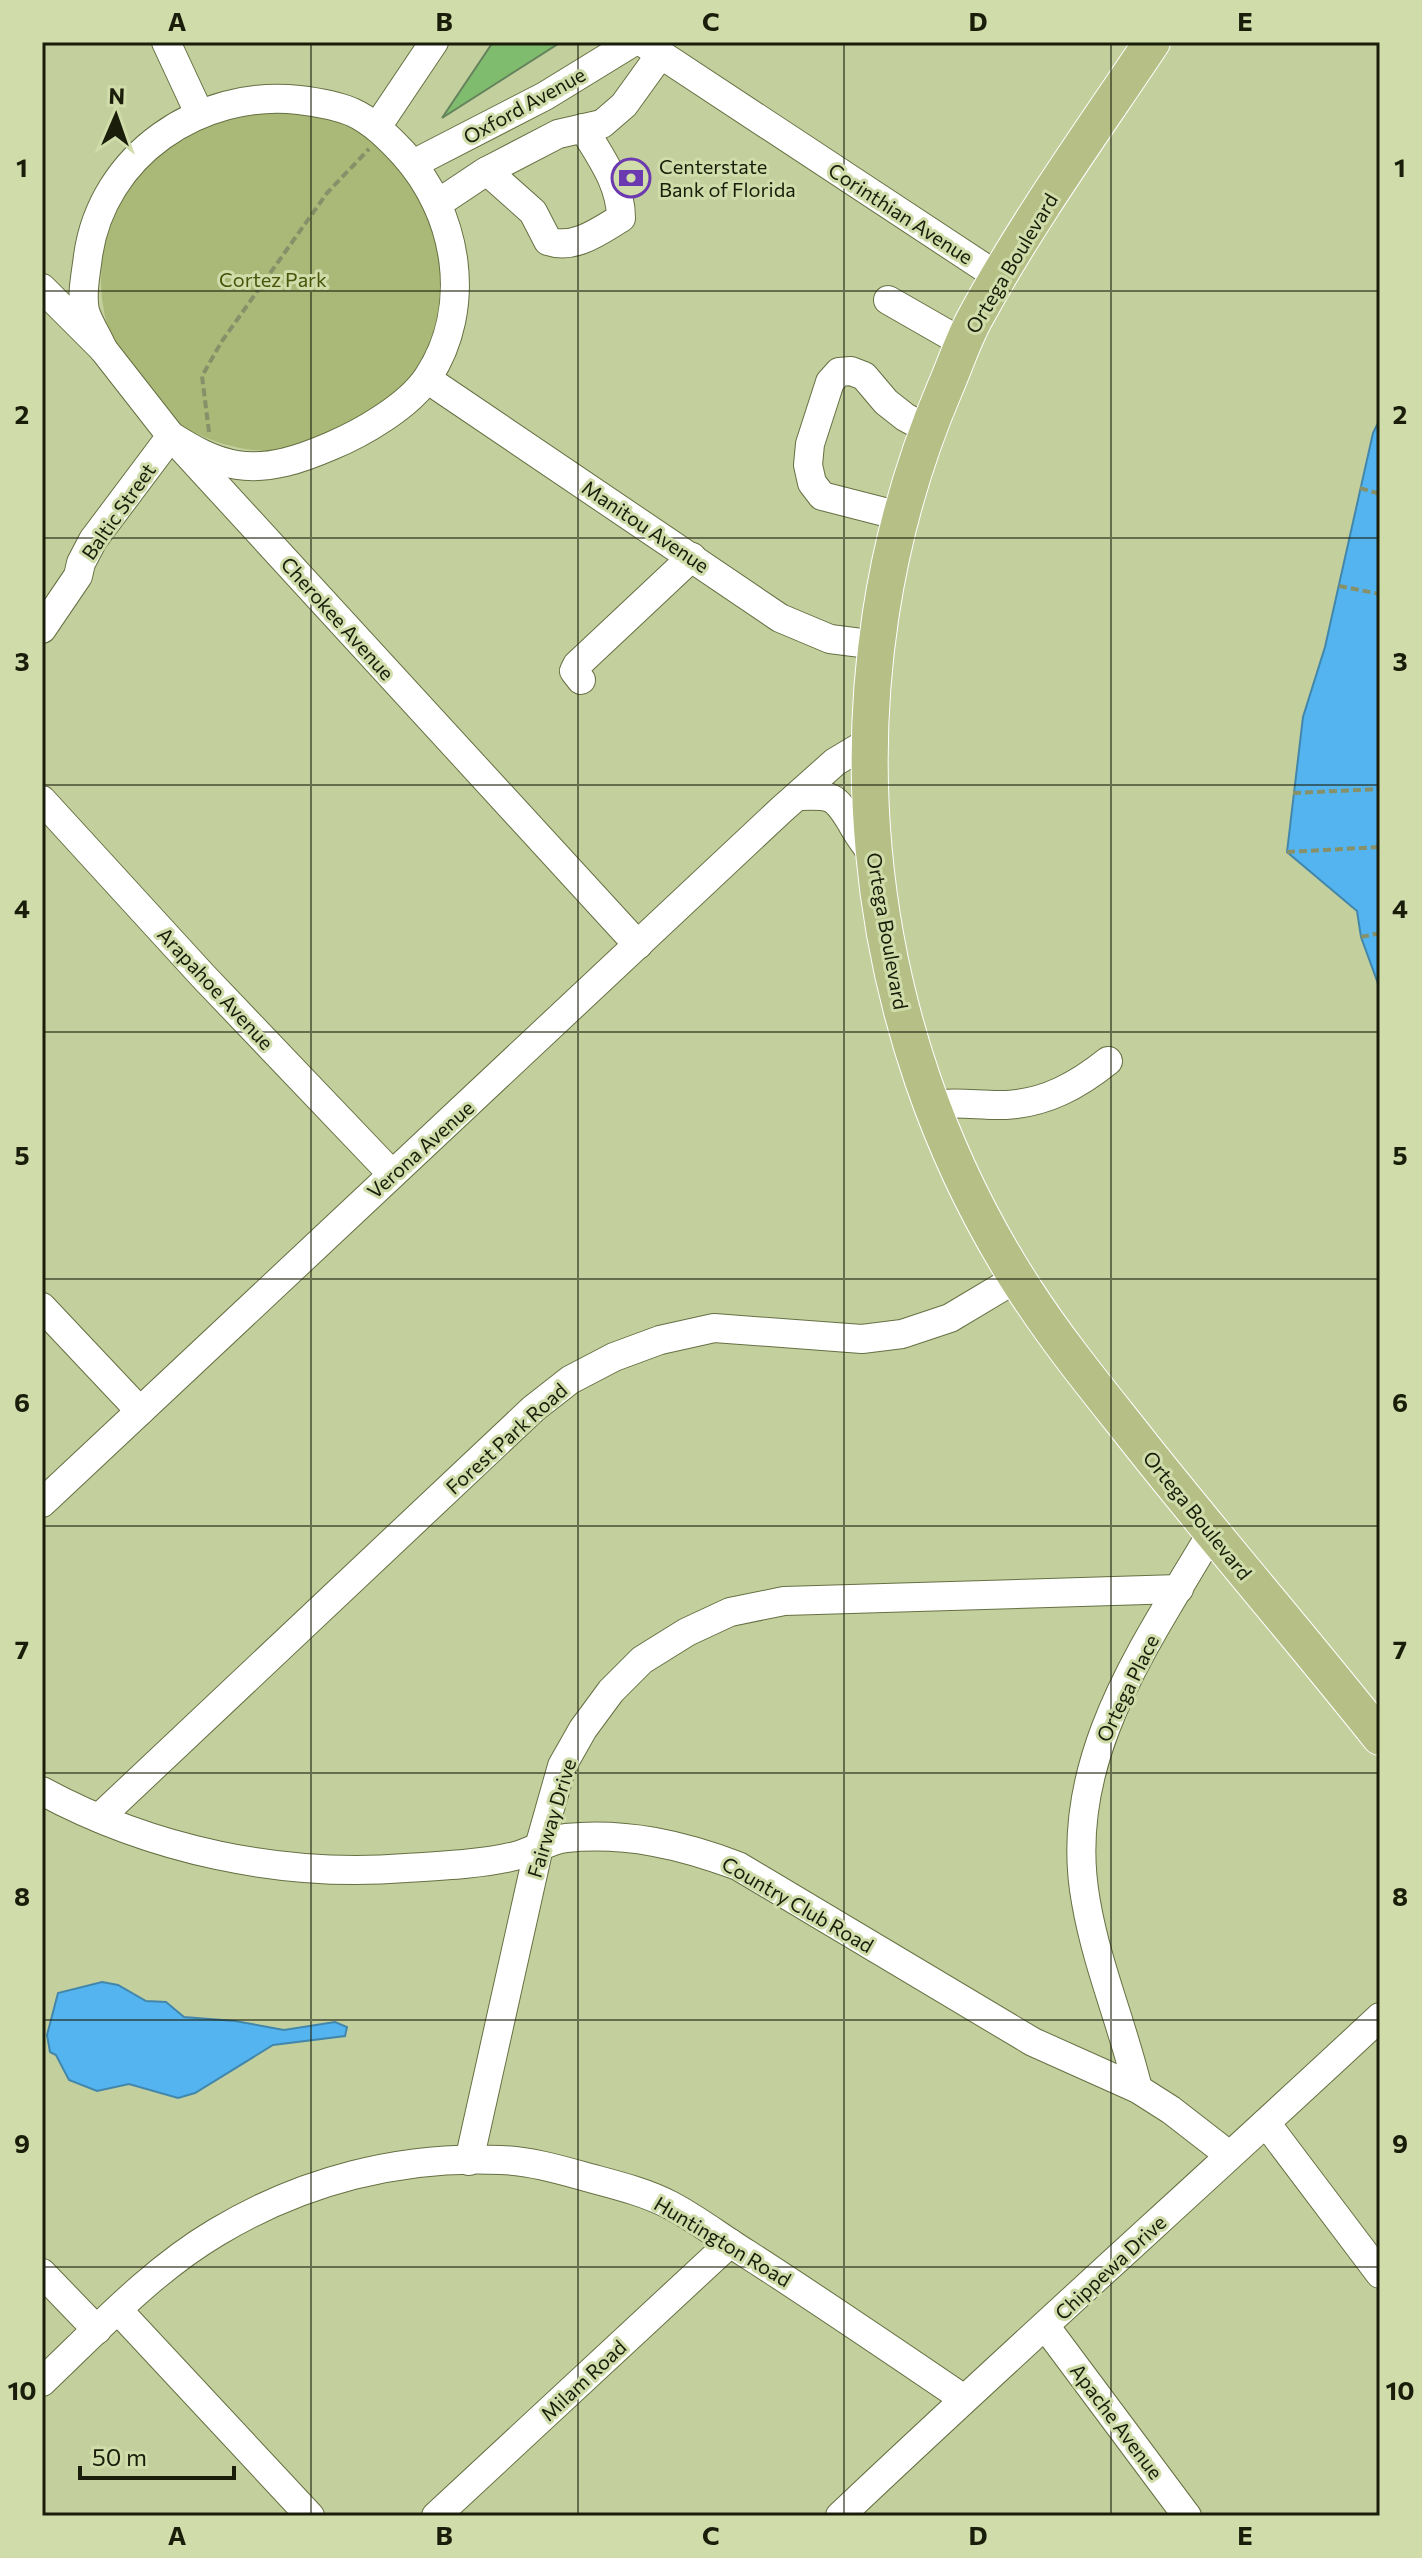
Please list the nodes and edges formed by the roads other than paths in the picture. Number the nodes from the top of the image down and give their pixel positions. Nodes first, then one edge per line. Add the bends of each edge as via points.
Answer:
1 (166, 42) edge
2 (434, 42) edge
3 (633, 42) edge
4 (1152, 42) edge
5 (651, 48) edge
6 (199, 113) junction
7 (583, 128) junction
8 (478, 131) junction
9 (378, 133) junction
10 (413, 164) junction
11 (490, 170) junction
12 (437, 204) junction
13 (1000, 278) junction
14 (42, 288) edge
15 (888, 300) dead end
16 (963, 343) junction
17 (103, 349) junction
18 (427, 379) junction
19 (927, 429) junction
20 (171, 436) junction
21 (900, 516) junction
22 (692, 557) junction
23 (42, 629) edge
24 (877, 645) junction
25 (581, 680) dead end
26 (870, 741) junction
27 (798, 796) junction
28 (42, 800) edge
29 (873, 855) junction
30 (638, 945) junction
31 (1108, 1061) dead end
32 (931, 1105) junction
33 (392, 1174) junction
34 (1017, 1278) junction
35 (42, 1307) edge
36 (140, 1411) junction
37 (42, 1503) edge
38 (1212, 1532) junction
39 (1179, 1589) junction
40 (1380, 1737) edge
41 (42, 1791) edge
42 (99, 1818) junction
43 (539, 1847) junction
44 (1380, 2017) edge
45 (1138, 2089) junction
46 (1266, 2123) junction
47 (1229, 2155) junction
48 (469, 2161) junction
49 (730, 2243) junction
50 (42, 2273) edge
51 (1380, 2274) edge
52 (118, 2310) junction
53 (1046, 2327) junction
54 (97, 2330) junction
55 (42, 2382) edge
56 (964, 2399) junction
57 (310, 2516) edge
58 (436, 2516) edge
59 (840, 2516) edge
60 (1187, 2516) edge

1 - 6 street
2 - 9 street
3 - 8 street, Oxford Avenue
4 - 13 main road, Ortega Boulevard
5 - 7 street via 624,105 602,124
5 - 13 street, Corinthian Avenue
6 - 9 street via 245,100 293,99 351,112
6 - 17 street via 140,153 103,205 90,244 84,289 85,310
7 - 11 street via 558,134
7 - 11 street via 621,200 621,218 595,234 564,246 548,241 533,212
8 - 10 street, Oxford Avenue
8 - 11 street via 492,159
9 - 10 street
10 - 12 street
11 - 12 street
12 - 18 street via 452,250 454,300 445,345
13 - 16 main road, Ortega Boulevard
14 - 17 street, Cherokee Avenue
15 - 16 street
16 - 19 main road, Ortega Boulevard
17 - 20 street, Cherokee Avenue
18 - 20 street via 395,410 348,439 274,465 237,465 203,456
18 - 22 street, Manitou Avenue
19 - 21 main road, Ortega Boulevard
19 - 21 street via 895,410 864,376 839,372 830,382 810,444 812,483 822,496
20 - 23 street, Baltic Street via 93,540 78,576
20 - 30 street, Cherokee Avenue
21 - 24 main road, Ortega Boulevard
22 - 24 street, Manitou Avenue via 809,633
22 - 25 street via 577,665 574,671
24 - 26 main road, Ortega Boulevard
26 - 27 street, Verona Avenue via 835,762
26 - 29 main road, Ortega Boulevard
27 - 29 street via 821,796 842,805
27 - 30 street, Verona Avenue
28 - 33 street, Arapahoe Avenue
29 - 32 main road, Ortega Boulevard via 894,982
30 - 33 street, Verona Avenue
31 - 32 street via 1080,1083 1046,1098 1007,1105
32 - 34 main road, Ortega Boulevard via 953,1161
33 - 36 street, Verona Avenue
34 - 38 main road, Ortega Boulevard via 1070,1355
34 - 42 street, Forest Park Road via 950,1318 902,1334 862,1339 714,1328 660,1340 570,1380
35 - 36 street
36 - 37 street, Verona Avenue
38 - 39 street, Ortega Place
38 - 40 main road, Ortega Boulevard
39 - 43 street, Fairway Drive via 784,1601 730,1612 642,1660 611,1691 562,1766
39 - 45 street, Ortega Place via 1113,1707 1092,1763 1085,1802 1085,1898
41 - 42 street, Country Club Road
42 - 43 street, Country Club Road via 179,1847 320,1869 403,1869 515,1856
43 - 45 street, Country Club Road via 564,1839 657,1840 738,1866 1033,2042
43 - 48 street, Fairway Drive
44 - 46 street, Chippewa Drive
45 - 47 street, Country Club Road
46 - 47 street, Chippewa Drive
46 - 51 street
47 - 53 street, Chippewa Drive
48 - 49 street, Huntington Road via 552,2168 612,2184 670,2205
48 - 52 street, Huntington Road via 384,2168 322,2183 266,2205 174,2261
49 - 56 street, Huntington Road
49 - 58 street, Milam Road
50 - 54 street
52 - 54 street, Huntington Road
52 - 57 street
53 - 56 street, Chippewa Drive
53 - 60 street, Apache Avenue
54 - 55 street, Huntington Road
56 - 59 street, Chippewa Drive

